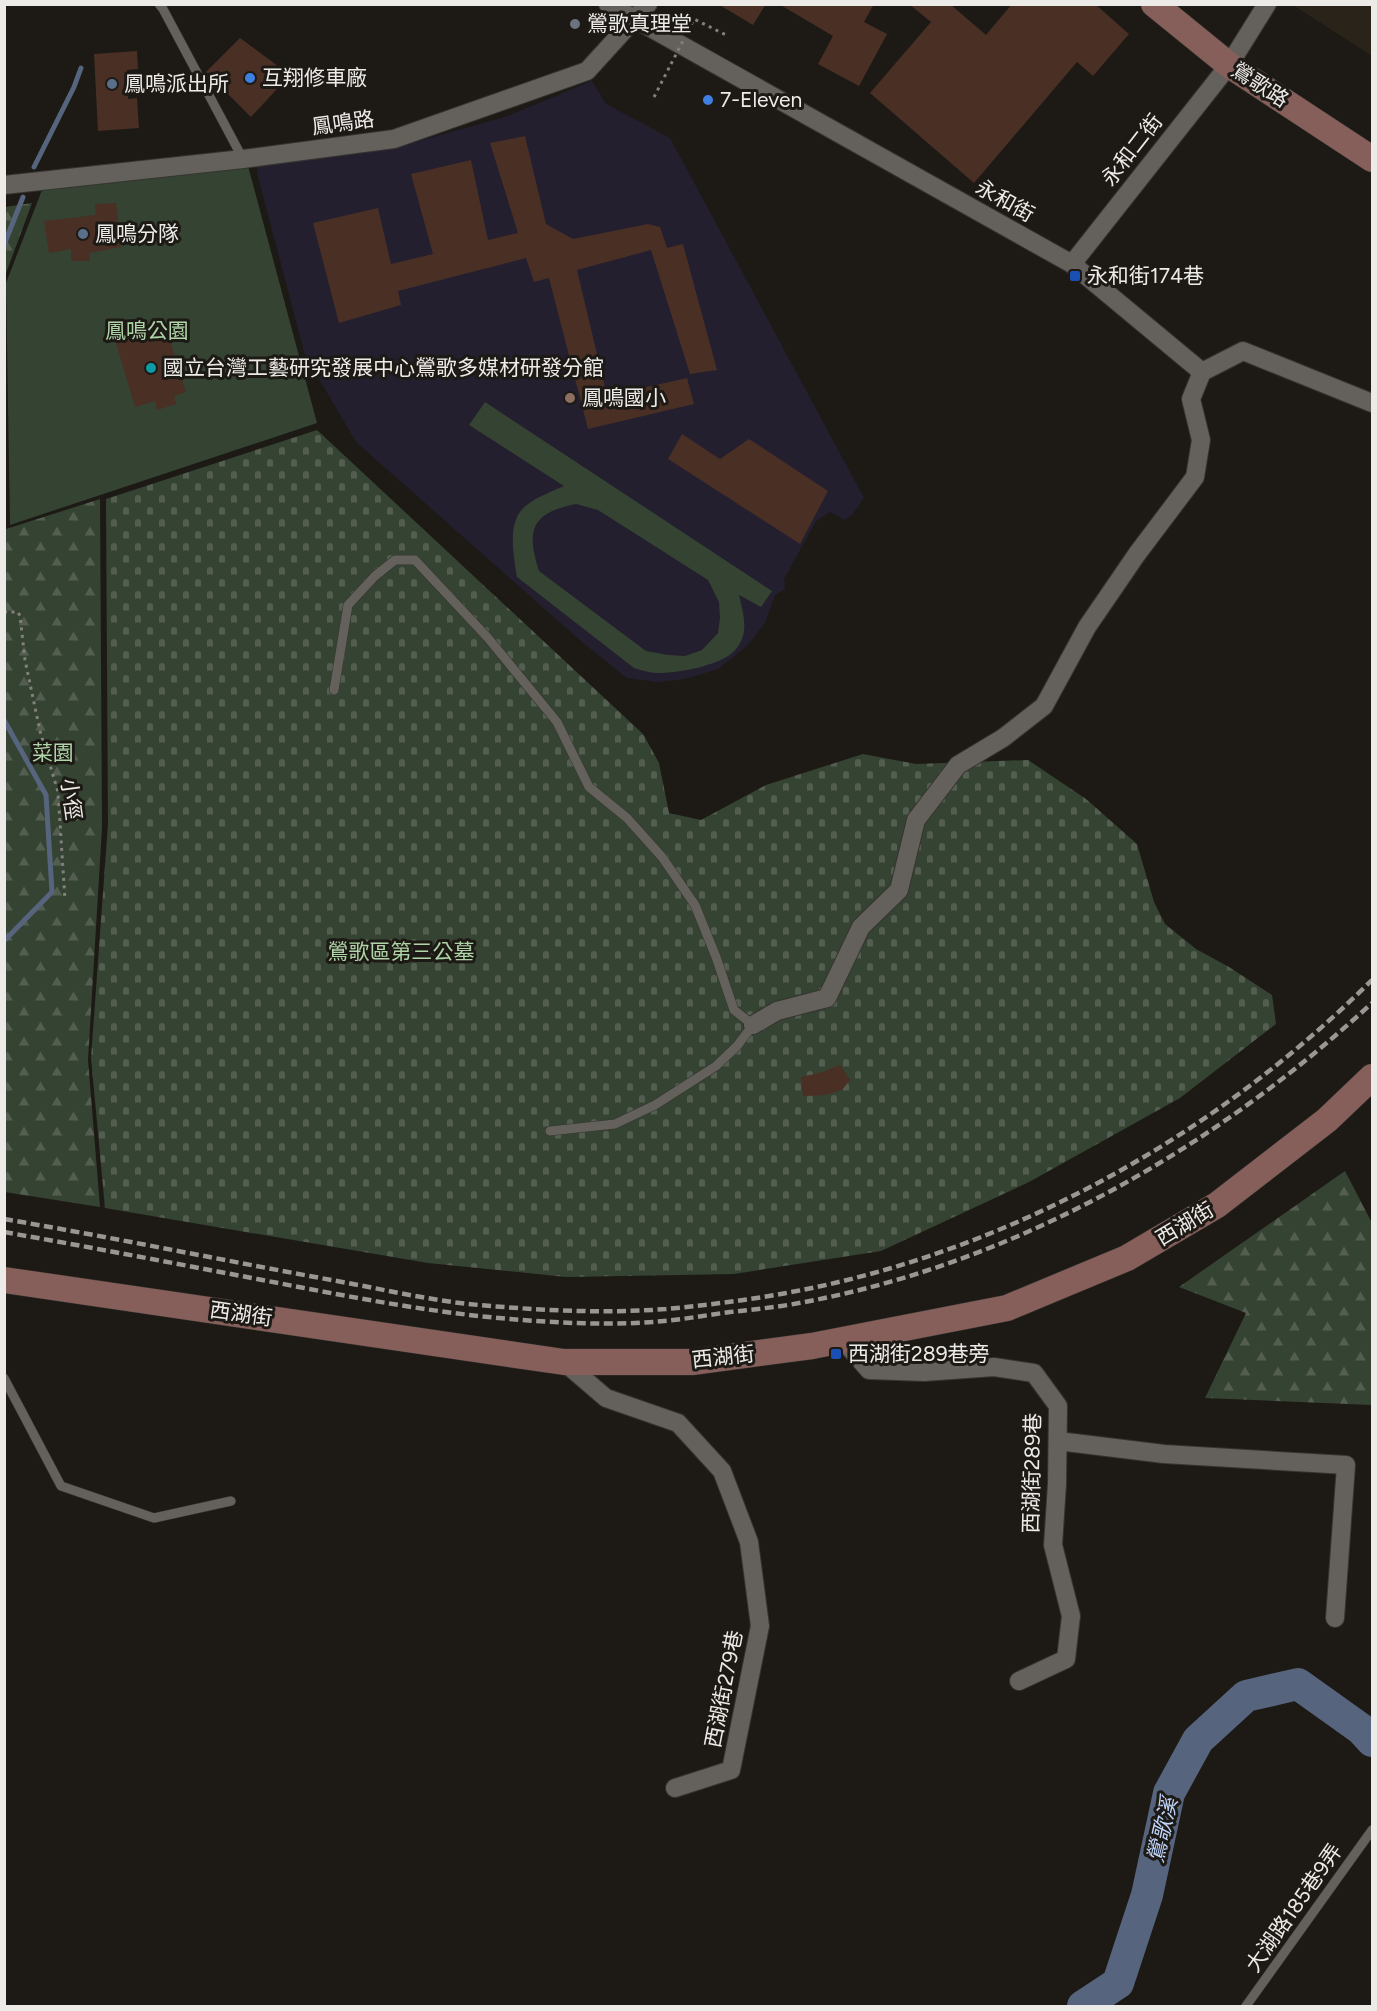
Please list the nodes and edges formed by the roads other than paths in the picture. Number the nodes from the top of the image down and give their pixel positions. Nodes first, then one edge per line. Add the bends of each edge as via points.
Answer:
1 (159, 4) edge
2 (608, 4) edge
3 (648, 4) edge
4 (1154, 4) edge
5 (1266, 4) edge
6 (635, 21) junction
7 (1229, 65) junction
8 (243, 159) junction
9 (1372, 159) edge
10 (4, 185) edge
11 (1072, 264) junction
12 (1202, 372) junction
13 (1372, 403) edge
14 (334, 690) dead end
15 (753, 1025) junction
16 (1372, 1077) edge
17 (550, 1131) dead end
18 (4, 1280) edge
19 (843, 1340) junction
20 (564, 1362) junction
21 (4, 1378) edge
22 (1058, 1441) junction
23 (231, 1501) dead end
24 (1335, 1618) dead end
25 (1019, 1681) dead end
26 (675, 1788) dead end
27 (1372, 1830) edge
28 (1246, 2007) edge

1 - 8 lane
2 - 6 street, 永和街
3 - 6 street, 鳳鳴路
4 - 7 street, 鶯歌路
5 - 7 street, 永和二街
6 - 8 street, 鳳鳴路 via 587,71 566,79 394,139
6 - 11 street, 永和街
7 - 9 street, 鶯歌路
7 - 11 street, 永和二街
8 - 10 street, 鳳鳴路
11 - 12 street, 永和街
12 - 13 street via 1243,351
12 - 15 street via 1191,399 1201,440 1195,477 1087,627 1044,706 1003,738 958,765 916,819 899,890 861,927 828,998 777,1011
14 - 15 lane via 348,605 395,560 415,560 488,638 557,722 589,787 627,818 662,857 695,905 734,1010
15 - 17 lane via 716,1066 655,1105 615,1124
16 - 19 street, 西湖街 via 1327,1120 1217,1205 1127,1258 1007,1308
18 - 20 street, 西湖街
19 - 20 street, 西湖街 via 692,1362
19 - 22 street, 西湖街289巷 via 869,1370 924,1372 994,1367 1034,1373 1058,1406
20 - 26 street, 西湖街279巷 via 606,1398 678,1423 722,1471 749,1542 760,1626 731,1770
21 - 23 lane via 61,1486 154,1518
22 - 24 street via 1164,1454 1346,1465
22 - 25 street, 西湖街289巷 via 1053,1545 1071,1616 1066,1659
27 - 28 lane, 大湖路185巷9弄

